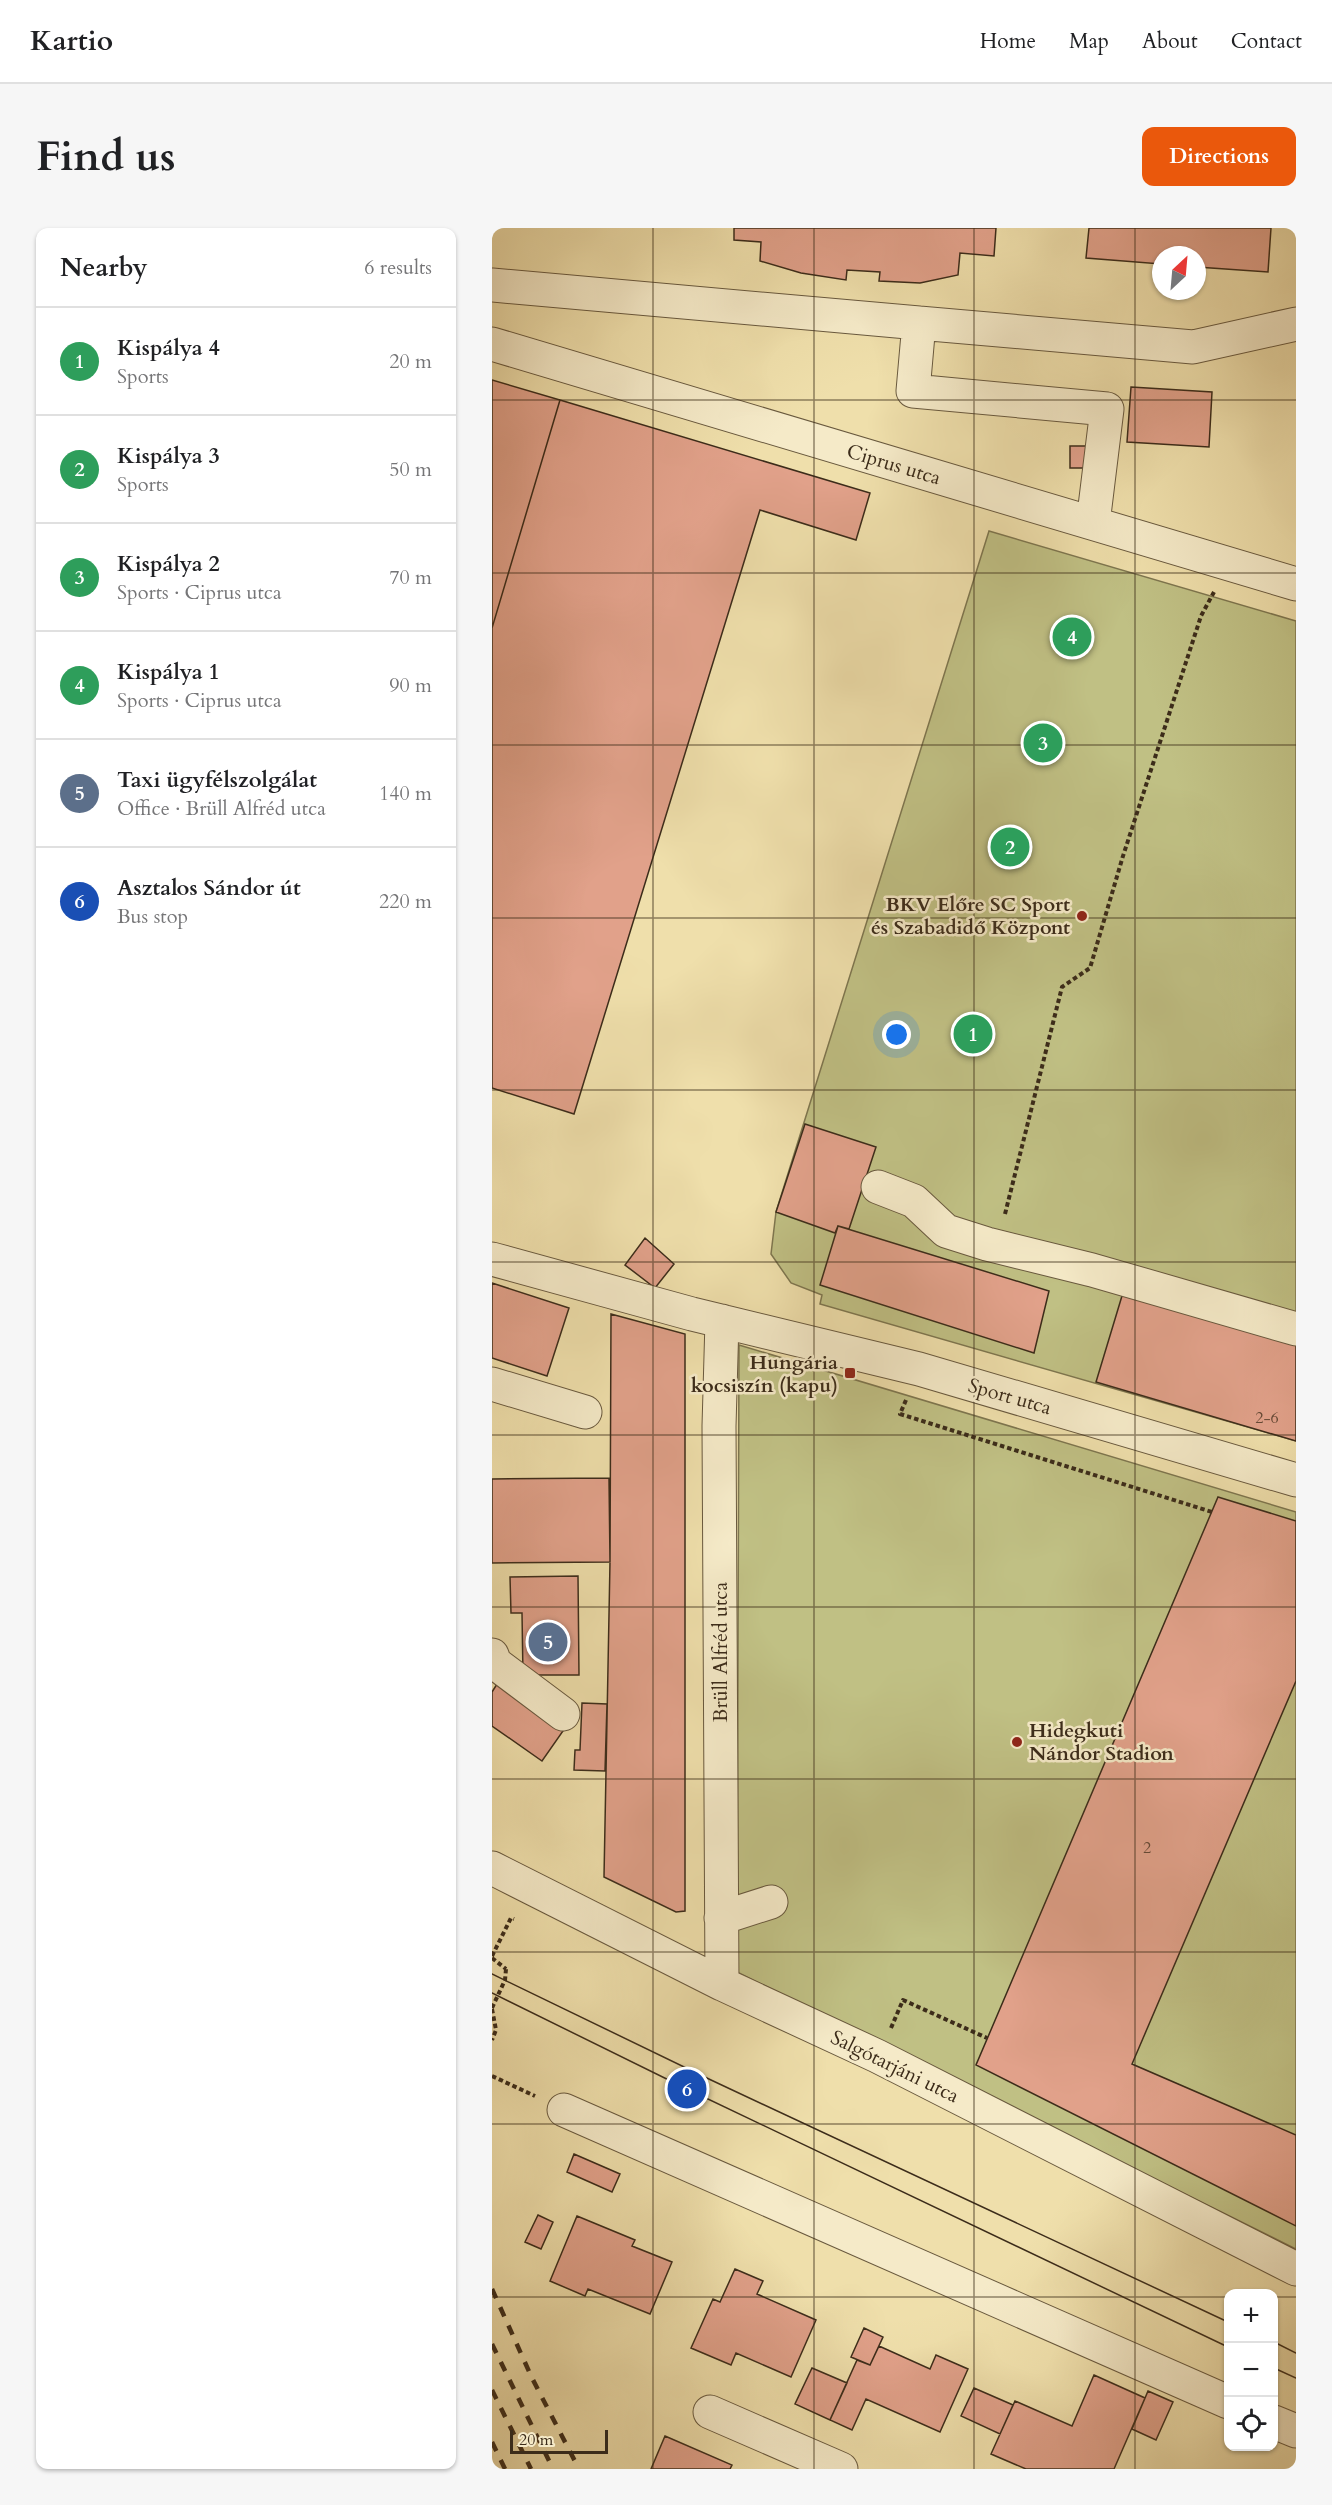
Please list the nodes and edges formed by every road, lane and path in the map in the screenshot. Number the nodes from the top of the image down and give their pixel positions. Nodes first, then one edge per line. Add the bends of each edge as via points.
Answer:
1 (492, 285) edge
2 (919, 323) junction
3 (1296, 324) edge
4 (492, 344) edge
5 (1093, 523) junction
6 (1230, 565) junction
7 (1296, 585) edge
8 (878, 1187) dead end
9 (997, 1247) junction
10 (492, 1259) edge
11 (722, 1321) junction
12 (1296, 1329) edge
13 (492, 1384) edge
14 (585, 1413) dead end
15 (900, 1414) dead end
16 (1296, 1479) edge
17 (1212, 1512) dead end
18 (492, 1655) edge
19 (563, 1714) dead end
20 (492, 1868) edge
21 (771, 1902) dead end
22 (721, 1918) junction
23 (521, 1923) dead end
24 (492, 1959) edge
25 (722, 1984) junction
26 (903, 2000) dead end
27 (492, 2008) edge
28 (987, 2038) dead end
29 (492, 2040) edge
30 (492, 2076) edge
31 (564, 2110) joint
32 (1296, 2270) edge
33 (1224, 2400) edge
34 (711, 2412) dead end
35 (1278, 2424) edge
36 (1296, 2431) edge
37 (841, 2469) edge

1 - 2 street
2 - 3 street via 1192,347
2 - 5 street via 913,392 1107,409
4 - 5 street, Ciprus utca
5 - 6 street, Ciprus utca
6 - 7 street, Ciprus utca
6 - 9 path via 1201,616 1090,968 1062,987
8 - 9 street via 914,1201 946,1231
9 - 12 street
10 - 11 street, Sport utca
11 - 16 street, Sport utca via 919,1369
11 - 22 street, Brüll Alfréd utca
13 - 14 street
15 - 17 path
18 - 19 street via 495,1663
20 - 25 street, Salgótarjáni utca
21 - 22 street
22 - 25 street, Brüll Alfréd utca
23 - 24 path via 511,1918
24 - 27 path via 506,1969
25 - 32 street, Salgótarjáni utca via 877,2056
26 - 28 path
27 - 29 path via 496,2030
30 - 31 path
31 - 33 street
34 - 37 street
35 - 36 street

